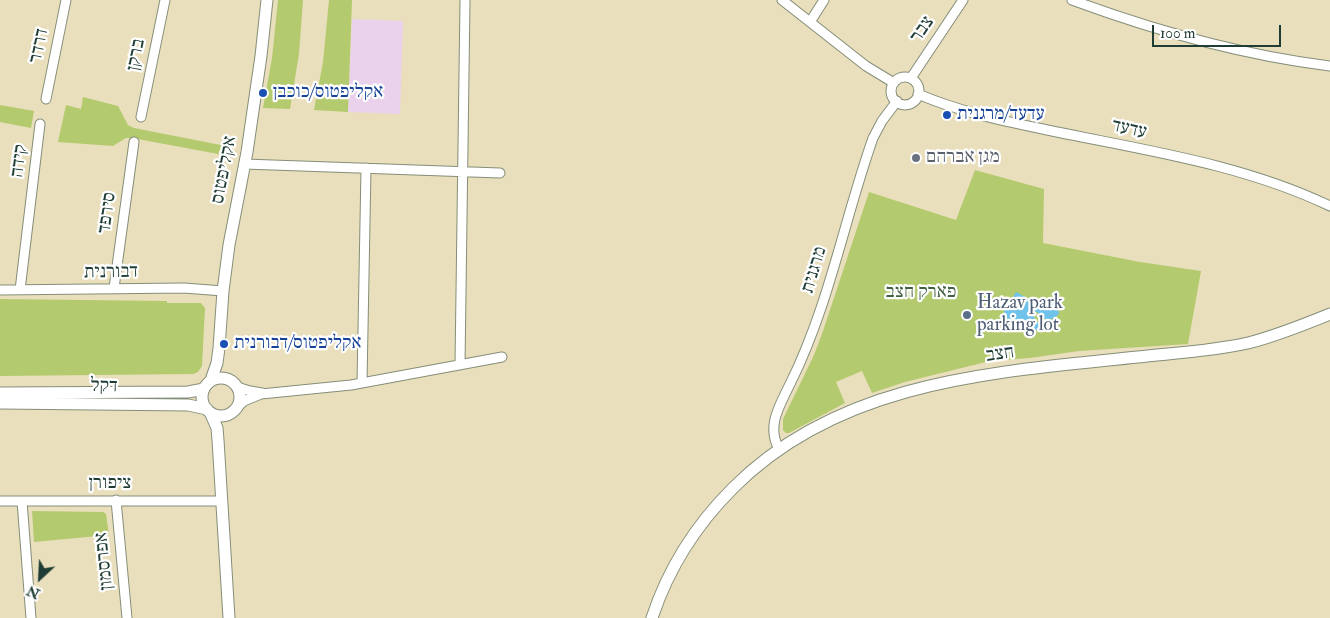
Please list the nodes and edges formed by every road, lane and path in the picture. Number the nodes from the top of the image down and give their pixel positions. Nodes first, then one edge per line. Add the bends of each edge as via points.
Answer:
1 (66, 0) edge
2 (165, 0) edge
3 (267, 0) edge
4 (465, 0) edge
5 (782, 0) edge
6 (824, 0) edge
7 (963, 0) edge
8 (1072, 0) edge
9 (810, 22) junction
10 (1330, 66) edge
11 (911, 78) junction
12 (894, 83) junction
13 (918, 94) junction
14 (46, 98) dead end
15 (897, 101) junction
16 (141, 116) dead end
17 (40, 124) dead end
18 (134, 142) dead end
19 (244, 164) junction
20 (366, 168) junction
21 (462, 172) junction
22 (500, 173) dead end
23 (1330, 206) edge
24 (114, 288) junction
25 (0, 290) edge
26 (20, 290) junction
27 (223, 291) junction
28 (1330, 314) edge
29 (220, 348) junction
30 (502, 357) dead end
31 (460, 365) junction
32 (233, 383) junction
33 (362, 383) junction
34 (207, 384) junction
35 (0, 393) edge
36 (267, 393) junction
37 (0, 403) edge
38 (208, 411) junction
39 (232, 411) junction
40 (218, 440) junction
41 (779, 448) junction
42 (116, 500) junction
43 (0, 501) edge
44 (22, 501) junction
45 (221, 501) junction
46 (31, 618) edge
47 (128, 618) edge
48 (228, 618) edge
49 (652, 618) edge

1 - 14 street, דרדר
2 - 16 street, ברקן
3 - 19 street, אקליפטוס
4 - 21 street
5 - 9 street
6 - 9 street
7 - 11 street, צבר
8 - 10 street via 1216,46
9 - 12 street via 866,66
11 - 12 street via 903,77
11 - 13 street via 918,86
12 - 15 street via 892,93
13 - 15 street via 910,103
13 - 23 street, עדעד via 997,120 1225,167 1289,188
15 - 41 street, מרגנית via 873,138 817,324 775,418 774,432
17 - 26 street, קידה
18 - 24 street, סירפד
19 - 20 street
19 - 27 street, אקליפטוס
20 - 21 street
20 - 33 street
21 - 22 street
21 - 31 street
24 - 26 street, דבורנית
24 - 27 street, דבורנית
25 - 26 street, דבורנית
27 - 29 street, אקליפטוס
28 - 41 street, חצב via 1281,333 1230,346 1019,369 942,382 870,404
29 - 32 street, אקליפטוס via 222,364
29 - 34 street, אקליפטוס
30 - 31 street
31 - 33 street
32 - 34 street via 218,378
32 - 36 street via 250,392
32 - 39 street via 240,397
33 - 36 street
34 - 35 street, דקל via 188,392
34 - 38 street via 202,400
36 - 39 street via 251,398
37 - 38 street, דקל via 188,405
38 - 39 street via 216,415
38 - 40 street via 217,428
39 - 40 street
40 - 45 street
41 - 49 street, חצב via 743,478 708,514 674,566
42 - 44 street, ציפורן
42 - 45 street, ציפורן
42 - 47 street, אפרסמון
43 - 44 street, ציפורן
44 - 46 street
45 - 48 street

